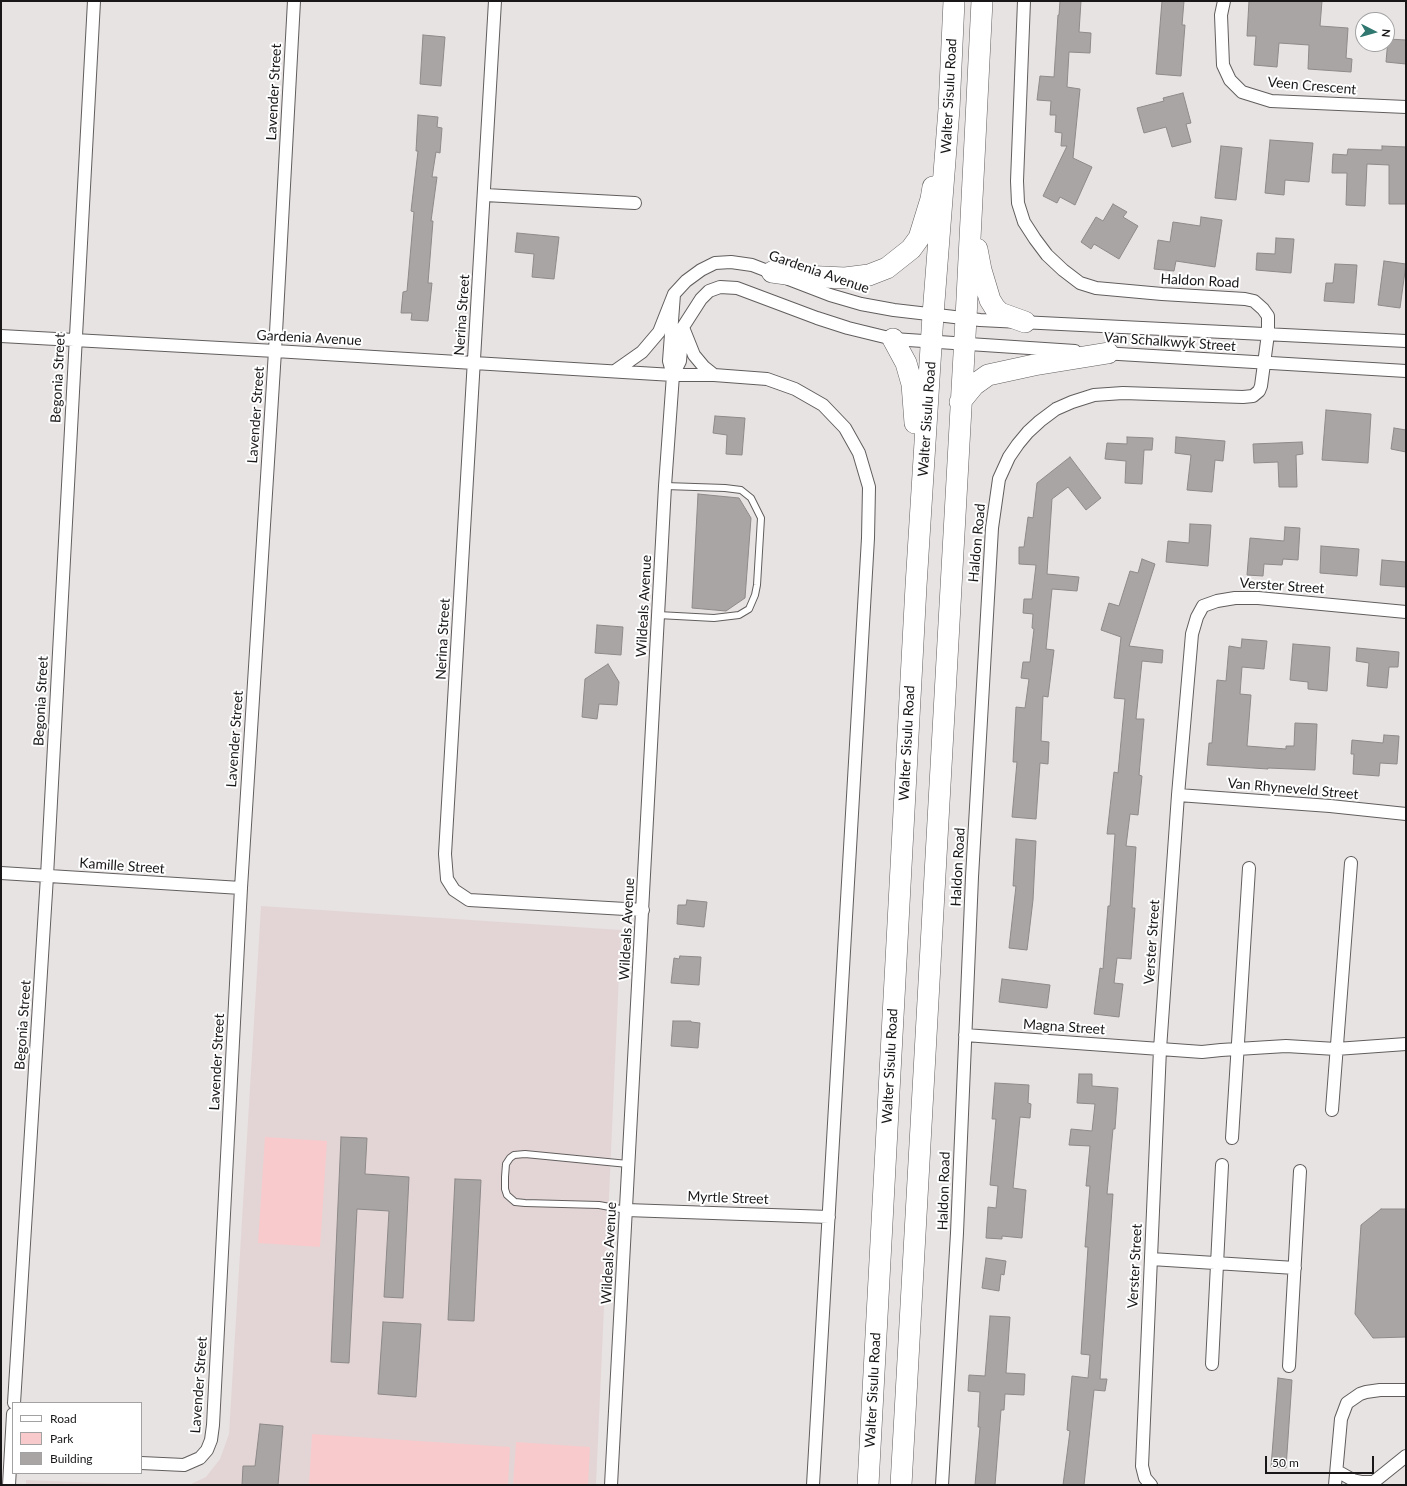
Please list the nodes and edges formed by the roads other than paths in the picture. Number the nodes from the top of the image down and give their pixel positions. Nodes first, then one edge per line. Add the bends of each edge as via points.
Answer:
1 (94, 1) edge
2 (294, 1) edge
3 (495, 1) edge
4 (954, 1) edge
5 (982, 1) edge
6 (1024, 1) edge
7 (1224, 1) edge
8 (1406, 107) edge
9 (948, 109) junction
10 (972, 183) junction
11 (485, 195) junction
12 (635, 204) dead end
13 (772, 272) junction
14 (674, 294) junction
15 (933, 315) junction
16 (966, 318) junction
17 (1025, 322) junction
18 (683, 328) junction
19 (1268, 334) junction
20 (1, 336) edge
21 (893, 339) junction
22 (75, 340) junction
23 (1406, 341) edge
24 (932, 342) junction
25 (964, 344) junction
26 (275, 351) junction
27 (1108, 354) junction
28 (474, 362) junction
29 (1264, 364) junction
30 (615, 371) junction
31 (1406, 371) edge
32 (673, 375) junction
33 (714, 375) junction
34 (960, 402) junction
35 (665, 486) junction
36 (916, 586) junction
37 (1406, 612) edge
38 (658, 615) junction
39 (1178, 795) junction
40 (1406, 814) edge
41 (1351, 863) dead end
42 (1249, 868) dead end
43 (1, 873) edge
44 (47, 876) junction
45 (241, 888) junction
46 (643, 910) junction
47 (965, 1035) junction
48 (1406, 1044) edge
49 (1160, 1049) junction
50 (1239, 1049) junction
51 (1336, 1049) junction
52 (1332, 1110) dead end
53 (1232, 1138) dead end
54 (628, 1164) junction
55 (1222, 1165) dead end
56 (1300, 1171) dead end
57 (626, 1210) junction
58 (829, 1217) junction
59 (1151, 1259) junction
60 (1216, 1263) junction
61 (1295, 1268) junction
62 (1212, 1364) dead end
63 (1289, 1366) dead end
64 (1406, 1390) edge
65 (14, 1402) edge
66 (12, 1423) edge
67 (1406, 1456) edge
68 (8, 1457) edge
69 (142, 1463) edge
70 (1337, 1471) junction
71 (1371, 1484) edge
72 (9, 1485) edge
73 (611, 1485) edge
74 (813, 1485) edge
75 (868, 1485) edge
76 (901, 1485) edge
77 (942, 1485) edge
78 (1151, 1485) edge
79 (1335, 1485) edge

1 - 22 street, Begonia Street
2 - 26 street, Lavender Street
3 - 11 street, Nerina Street
4 - 9 highway, Walter Sisulu Road
5 - 10 highway, Walter Sisulu Road
6 - 19 street, Haldon Road via 1018,203 1024,222 1035,239 1063,270 1080,283 1096,288 1254,301 1268,316
7 - 8 street, Veen Crescent via 1221,23 1223,65 1230,80 1242,92 1271,101
9 - 13 highway via 931,199 919,238 911,249 887,268 845,278
9 - 15 highway, Walter Sisulu Road
10 - 16 highway, Walter Sisulu Road
10 - 17 highway via 977,253 990,300 1000,313
11 - 12 street
11 - 28 street, Nerina Street
13 - 14 street, Gardenia Avenue via 752,265 715,263 686,281
13 - 15 street, Gardenia Avenue via 861,304
14 - 30 street, Gardenia Avenue via 659,332 642,352
14 - 32 street via 669,362
15 - 16 street, Gardenia Avenue
15 - 24 highway, Walter Sisulu Road
16 - 17 street, Van Schalkwyk Street
16 - 25 highway, Walter Sisulu Road
17 - 19 street, Van Schalkwyk Street
18 - 21 street via 705,295 720,287 726,287 737,288 848,328
18 - 32 street via 680,361
18 - 33 street via 694,355
19 - 23 street, Van Schalkwyk Street
19 - 29 street, Haldon Road
20 - 22 street, Gardenia Avenue
21 - 24 street
21 - 36 highway via 906,363 912,384 916,450
22 - 26 street, Gardenia Avenue
22 - 44 street, Begonia Street
24 - 25 street, Van Schalkwyk Street
24 - 36 highway, Walter Sisulu Road
25 - 27 street, Van Schalkwyk Street
25 - 34 highway, Walter Sisulu Road
26 - 28 street, Gardenia Avenue
26 - 45 street, Lavender Street
27 - 29 street, Van Schalkwyk Street
27 - 34 highway via 988,375 974,385
28 - 30 street, Gardenia Avenue
28 - 46 street, Nerina Street via 445,854 447,879 454,890 469,900
29 - 31 street, Van Schalkwyk Street
29 - 47 street, Haldon Road via 1258,391 1253,396 1243,398 1123,393 1094,395 1072,402 1056,409 1028,432 1009,457 998,479 992,528
30 - 32 street, Gardenia Avenue
32 - 33 street
32 - 35 street, Wildeals Avenue
33 - 58 street via 767,379 795,389 823,405 845,428 859,453 869,487
34 - 76 highway, Walter Sisulu Road
35 - 38 street, Wildeals Avenue
35 - 38 lane via 741,490 751,498 761,518 757,585 749,609 739,615 714,618
36 - 75 highway, Walter Sisulu Road
37 - 39 street, Verster Street via 1258,598 1235,598 1203,606 1192,634
38 - 46 street, Wildeals Avenue
39 - 40 street, Van Rhyneveld Street
39 - 49 street, Verster Street
41 - 51 street
42 - 50 street
43 - 44 street, Kamille Street
44 - 45 street, Kamille Street
44 - 65 street, Begonia Street
45 - 69 street, Lavender Street via 211,1440 200,1458 184,1464
46 - 54 street, Wildeals Avenue
47 - 49 street, Magna Street
47 - 77 street, Haldon Road via 957,1234
48 - 51 street, Magna Street
49 - 50 street, Magna Street via 1202,1052
49 - 59 street, Verster Street
50 - 51 street, Magna Street via 1286,1046
50 - 53 street
51 - 52 street
54 - 57 street, Wildeals Avenue
54 - 57 lane via 514,1155 506,1164 505,1177 507,1195 515,1202 599,1205
55 - 60 street
56 - 61 street
57 - 58 street, Myrtle Street
57 - 73 street, Wildeals Avenue
58 - 74 street
59 - 60 street
59 - 78 street, Verster Street via 1142,1466 1145,1478
60 - 61 street
60 - 62 street
61 - 63 street
64 - 70 street via 1366,1392 1347,1403 1340,1419
66 - 68 street
67 - 71 street
68 - 72 street
70 - 71 street via 1353,1480
70 - 79 street

